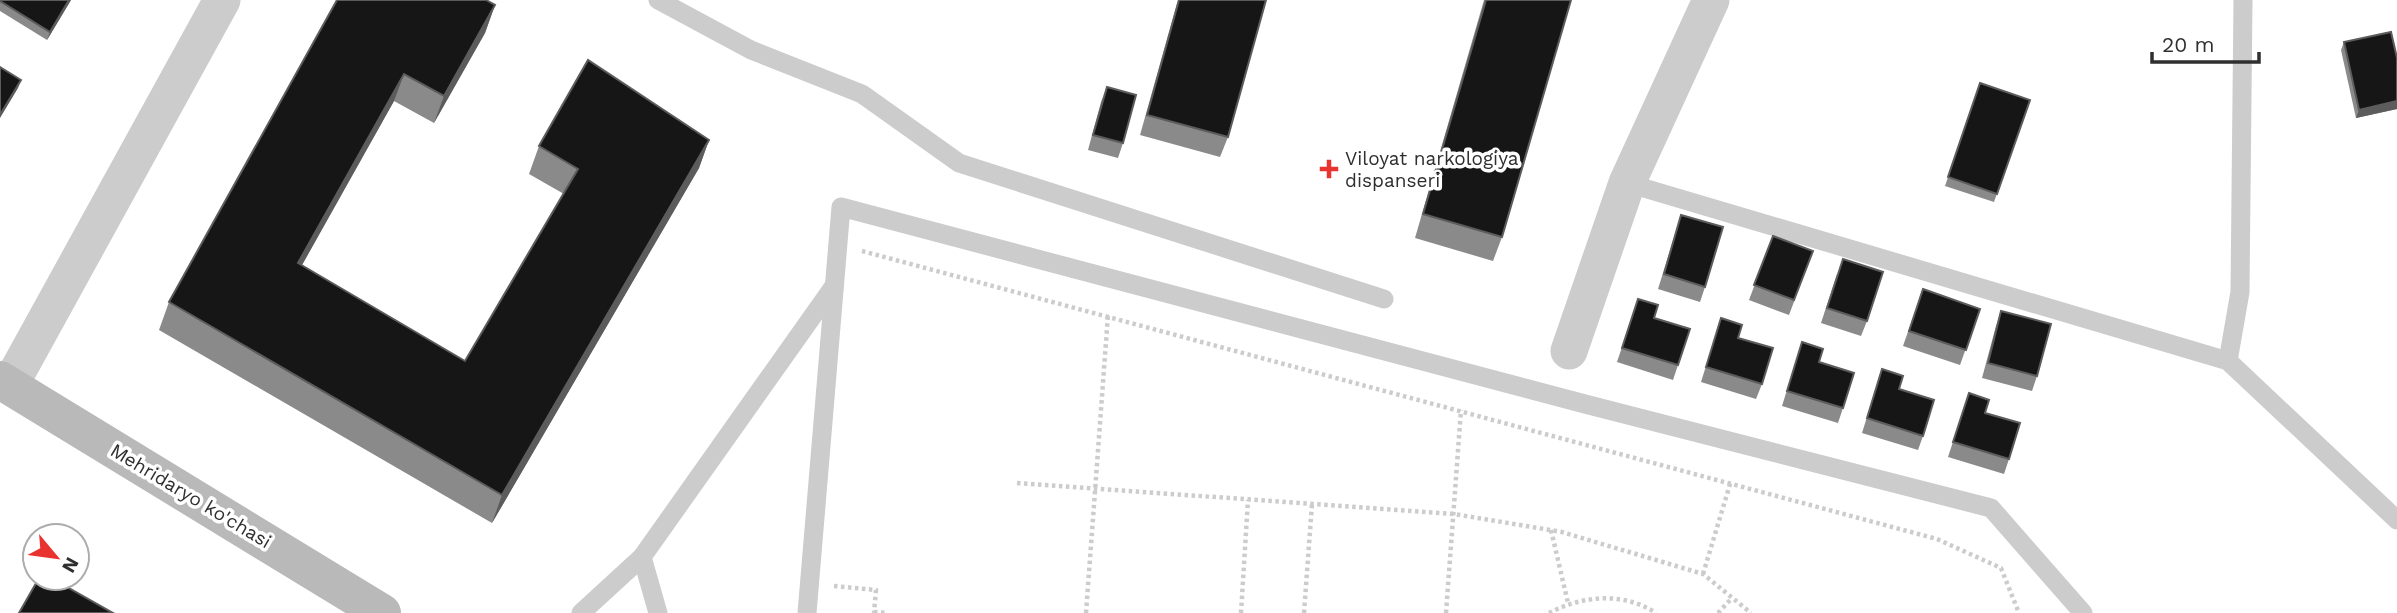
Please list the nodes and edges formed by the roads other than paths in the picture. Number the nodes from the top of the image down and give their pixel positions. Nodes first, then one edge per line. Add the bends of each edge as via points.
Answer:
1 (222, 0) edge
2 (658, 0) edge
3 (1711, 0) edge
4 (2242, 0) edge
5 (1627, 183) junction
6 (835, 286) junction
7 (1384, 299) dead end
8 (1569, 351) dead end
9 (2228, 361) junction
10 (5, 382) edge
11 (2397, 520) edge
12 (642, 557) junction
13 (382, 613) edge
14 (581, 613) edge
15 (658, 613) edge
16 (807, 613) edge
17 (2083, 613) edge

1 - 10 street
2 - 7 lane via 751,50 862,94 959,163
3 - 5 street
4 - 9 lane via 2241,292
5 - 8 street
5 - 9 lane
6 - 12 lane
6 - 16 lane
6 - 17 lane via 841,207 1992,508
9 - 11 lane
10 - 13 main road, Мehridaryo ko'chasi
12 - 14 lane
12 - 15 lane

